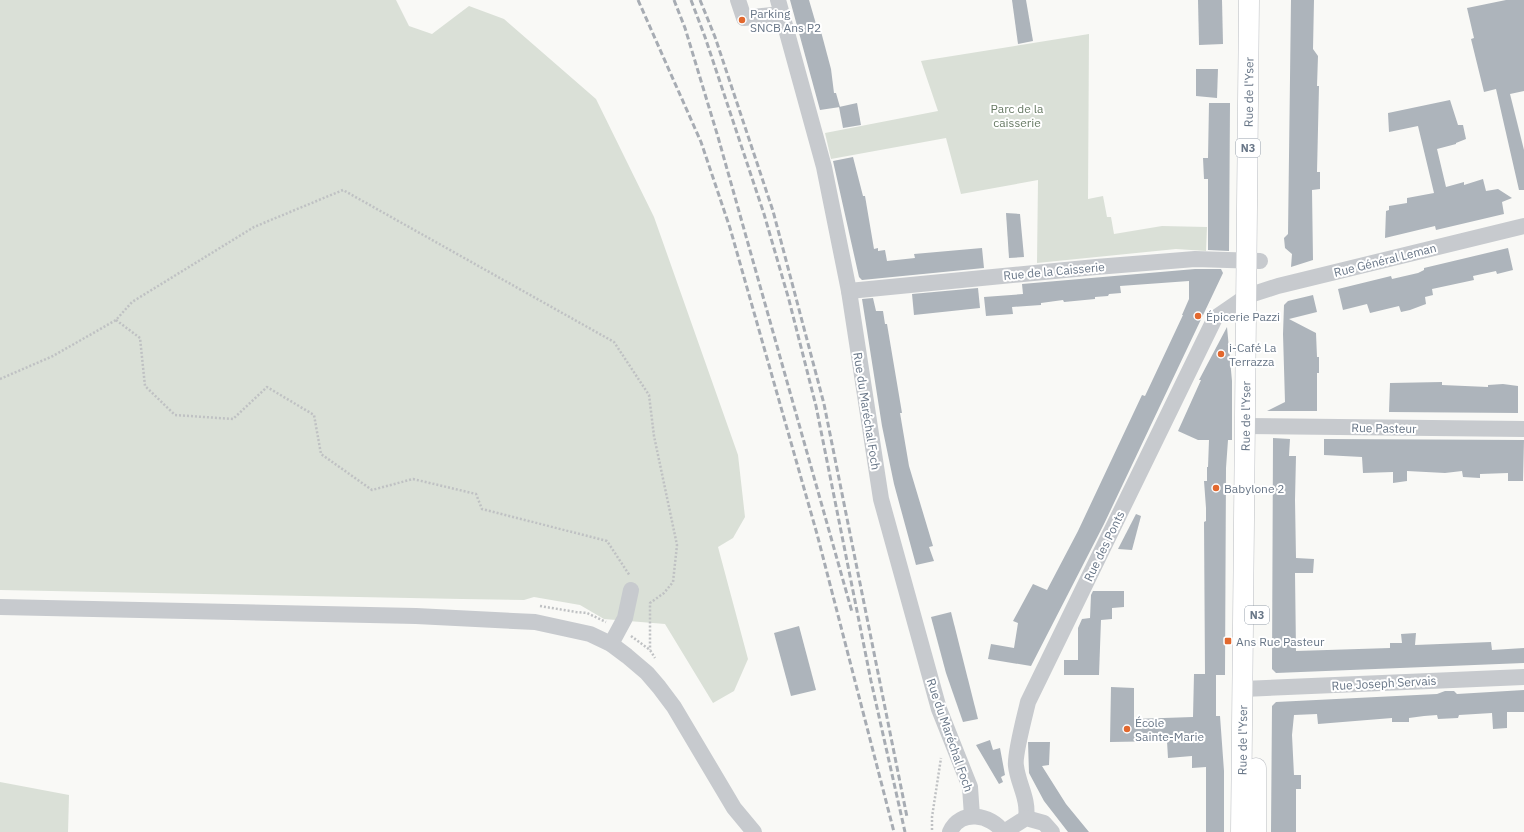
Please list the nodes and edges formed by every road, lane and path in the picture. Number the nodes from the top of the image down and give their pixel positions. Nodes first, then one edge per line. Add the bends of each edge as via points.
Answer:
1 (738, 0) edge
2 (1249, 0) edge
3 (1262, 0) edge
4 (780, 7) edge
5 (1524, 226) edge
6 (1254, 260) junction
7 (848, 291) junction
8 (1253, 294) junction
9 (116, 320) junction
10 (0, 379) edge
11 (1251, 426) junction
12 (1524, 430) edge
13 (631, 590) joint
14 (0, 607) edge
15 (611, 644) junction
16 (650, 650) dead end
17 (1524, 677) edge
18 (1250, 689) junction
19 (941, 756) dead end
20 (972, 816) junction
21 (1026, 818) junction
22 (932, 830) dead end
23 (754, 832) edge
24 (950, 832) edge
25 (1003, 832) edge
26 (1052, 832) edge
27 (1241, 832) edge
28 (1256, 832) edge

1 - 4 street via 744,18
2 - 6 main road, Rue de l'Yser / N3
3 - 6 main road, Rue de l'Yser / N3
4 - 7 street, Rue du Maréchal Foch via 824,167
5 - 8 street, Rue Général Leman
6 - 7 street, Rue de la Caisserie via 1195,259
6 - 8 main road, Rue de l'Yser / N3
7 - 20 street, Rue du Maréchal Foch via 881,499 938,709 970,787
8 - 11 main road, Rue de l'Yser / N3
8 - 21 street, Rue des Ponts via 1215,318 1028,702 1015,765 1028,811
9 - 10 path via 53,356
9 - 13 path via 140,338 145,386 175,415 233,419 267,387 314,415 321,454 372,490 413,479 476,494 482,509 607,541 630,574
9 - 16 path via 132,302 254,227 343,190 614,342 648,395 677,545 673,582 664,593 650,603
11 - 12 street, Rue Pasteur
11 - 18 main road, Rue de l'Yser / N3
13 - 15 street via 625,618
14 - 15 street via 416,616 535,622 584,633
15 - 23 street via 647,673 659,687 674,707 734,808
17 - 18 street, Rue Joseph Servais
18 - 27 main road, Rue de l'Yser / N3
18 - 28 main road, Rue de l'Yser / N3
19 - 22 path
20 - 24 street via 960,820
20 - 25 street via 992,821
21 - 25 street
21 - 26 street via 1044,823

